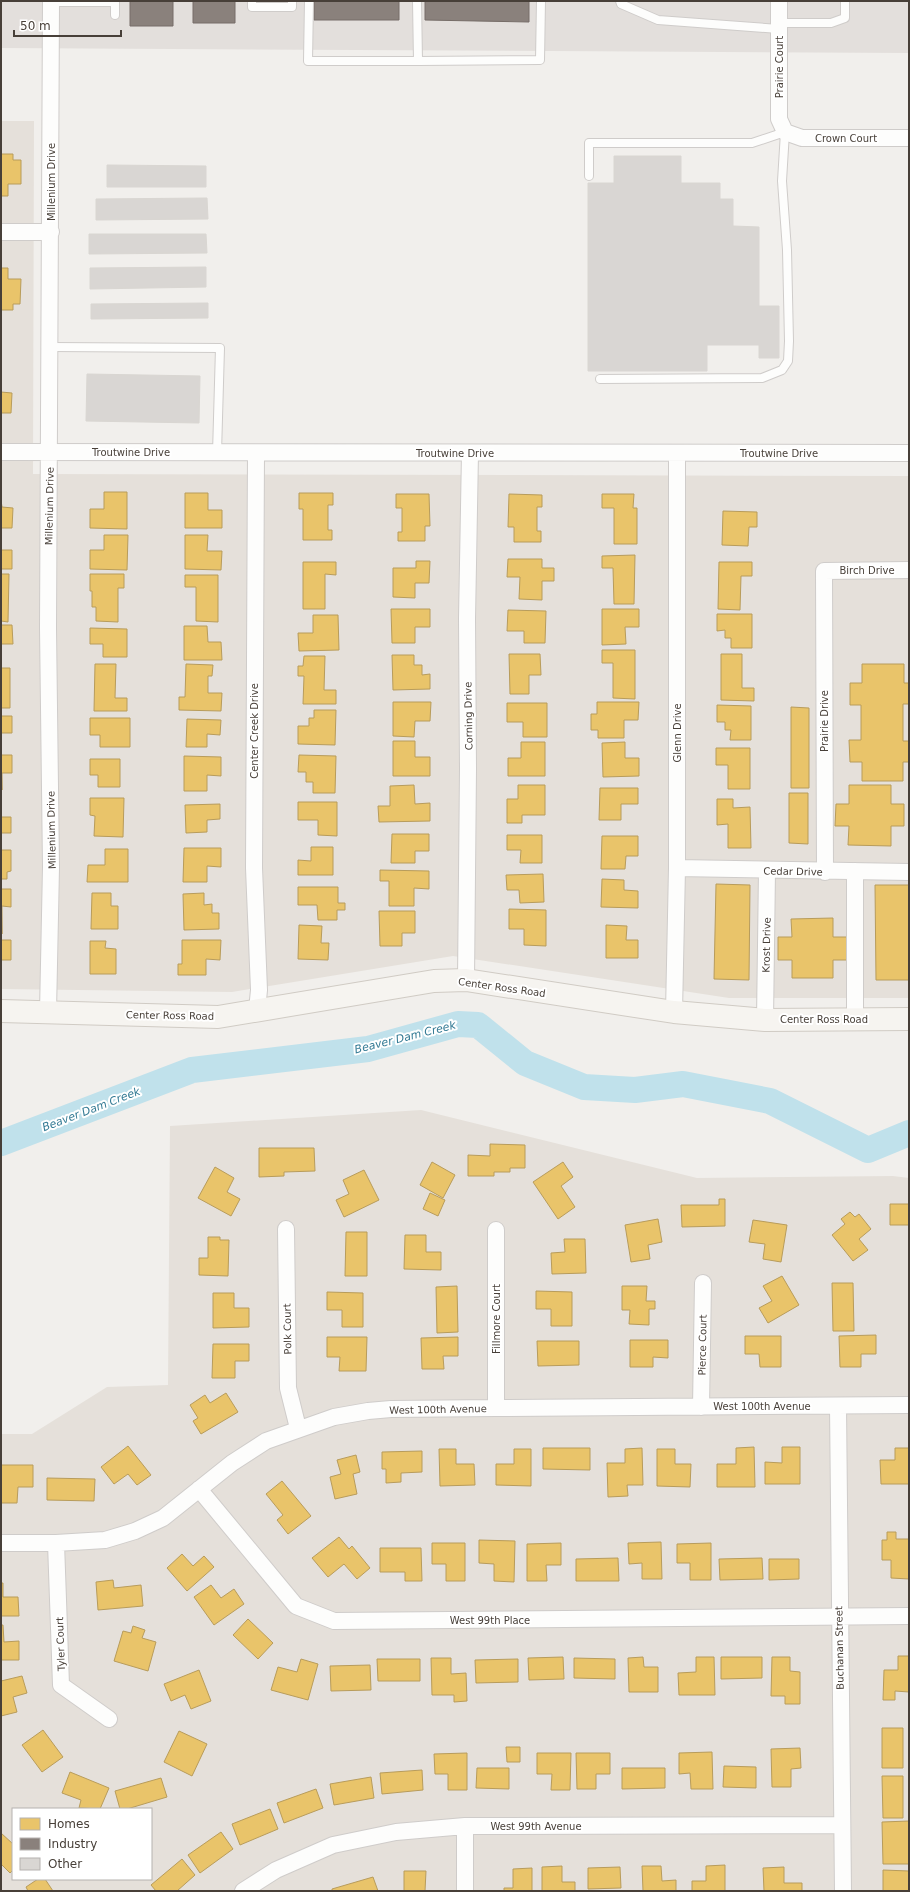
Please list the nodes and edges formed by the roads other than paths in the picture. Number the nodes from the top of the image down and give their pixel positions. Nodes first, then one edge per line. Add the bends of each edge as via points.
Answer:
1 (252, 1) edge
2 (292, 1) edge
3 (309, 1) edge
4 (417, 1) edge
5 (541, 1) edge
6 (620, 1) edge
7 (778, 1) edge
8 (846, 1) edge
9 (51, 2) edge
10 (114, 2) edge
11 (114, 15) dead end
12 (779, 26) junction
13 (418, 61) junction
14 (784, 132) junction
15 (909, 138) edge
16 (589, 176) dead end
17 (1, 232) edge
18 (51, 232) junction
19 (50, 347) junction
20 (600, 378) dead end
21 (1, 452) edge
22 (50, 452) junction
23 (217, 452) junction
24 (256, 452) junction
25 (470, 453) junction
26 (677, 453) junction
27 (909, 453) edge
28 (909, 570) edge
29 (824, 571) joint
30 (677, 868) junction
31 (767, 871) junction
32 (855, 871) junction
33 (825, 872) junction
34 (909, 872) edge
35 (466, 980) junction
36 (257, 1010) junction
37 (1, 1012) edge
38 (48, 1012) junction
39 (674, 1012) junction
40 (855, 1019) junction
41 (909, 1019) edge
42 (765, 1020) junction
43 (286, 1229) dead end
44 (496, 1230) dead end
45 (703, 1283) dead end
46 (909, 1405) edge
47 (838, 1406) junction
48 (701, 1407) junction
49 (496, 1408) junction
50 (298, 1428) junction
51 (199, 1489) junction
52 (1, 1543) edge
53 (56, 1543) junction
54 (909, 1616) edge
55 (839, 1617) junction
56 (109, 1719) dead end
57 (842, 1825) junction
58 (465, 1826) junction
59 (243, 1891) edge
60 (465, 1891) edge
61 (843, 1891) edge

1 - 2 lane via 252,7 292,7
3 - 13 lane via 308,61
4 - 13 lane
5 - 13 lane via 540,60
6 - 12 lane via 621,4 658,20
7 - 12 street, Prairie Court
8 - 12 lane via 845,18 830,23
9 - 10 lane
9 - 18 street, Millenium Drive
10 - 11 lane
12 - 14 street, Prairie Court via 779,119
14 - 15 street, Crown Court via 802,138
14 - 16 lane via 752,143 589,143
14 - 20 lane via 782,181 789,341 788,361 782,370 762,378
17 - 18 street
18 - 19 street, Millenium Drive
19 - 22 street, Millenium Drive
19 - 23 lane via 220,348
21 - 22 street, Troutwine Drive
22 - 23 street, Troutwine Drive
22 - 38 street, Millenium Drive via 48,628 52,867
23 - 24 street, Troutwine Drive
24 - 25 street, Troutwine Drive
24 - 36 street, Center Creek Drive via 254,868 259,990
25 - 26 street, Troutwine Drive
25 - 35 street, Corning Drive
26 - 27 street, Troutwine Drive
26 - 30 street, Glenn Drive
28 - 29 street, Birch Drive
29 - 33 street, Prairie Drive
30 - 31 street, Cedar Drive
30 - 39 street, Glenn Drive
31 - 33 street, Cedar Drive
31 - 42 street, Krost Drive
32 - 33 street, Cedar Drive
32 - 34 street, Cedar Drive
32 - 40 street
35 - 36 street, Center Ross Road via 434,981
35 - 39 street, Center Ross Road
36 - 38 street, Center Ross Road via 218,1017
37 - 38 street, Center Ross Road
39 - 42 street, Center Ross Road
40 - 41 street, Center Ross Road
40 - 42 street, Center Ross Road
43 - 50 street, Polk Court via 288,1388
44 - 49 street, Fillmore Court
45 - 48 street, Pierce Court
46 - 47 street, West 100th Avenue
47 - 48 street, West 100th Avenue
47 - 55 street, Buchanan Street
48 - 49 street, West 100th Avenue
49 - 50 street, West 100th Avenue via 368,1411 334,1417
50 - 51 street, West 100th Avenue via 266,1441
51 - 53 street, West 100th Avenue via 163,1518 136,1531 105,1540
51 - 55 street, West 99th Place via 296,1606 334,1621
52 - 53 street, West 100th Avenue
53 - 56 street, Tyler Court via 61,1685
54 - 55 street, West 99th Place
55 - 57 street, Buchanan Street
57 - 58 street, West 99th Avenue
57 - 61 street, Buchanan Street
58 - 59 street, West 99th Avenue via 396,1832 333,1845 276,1870
58 - 60 street

